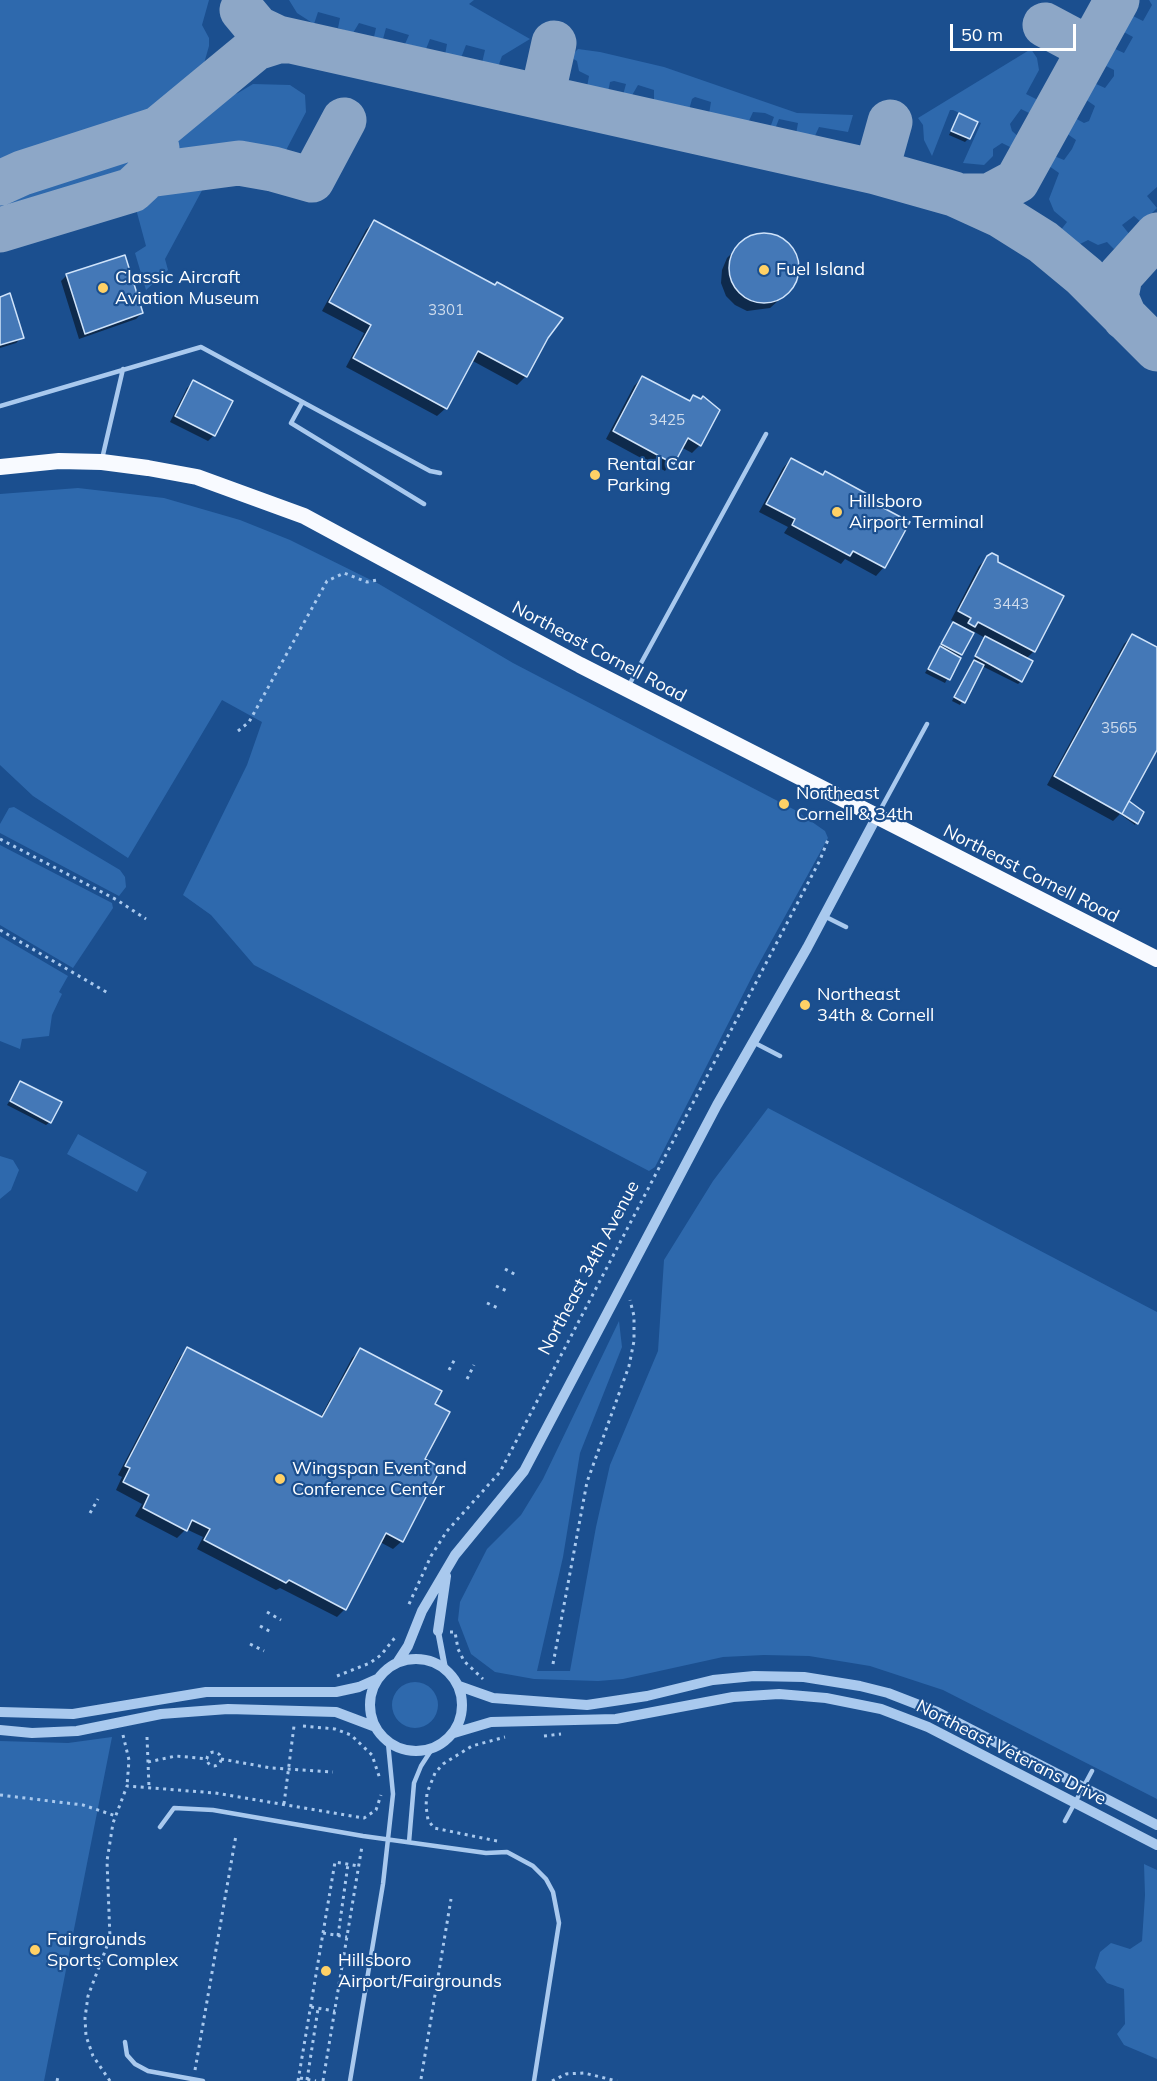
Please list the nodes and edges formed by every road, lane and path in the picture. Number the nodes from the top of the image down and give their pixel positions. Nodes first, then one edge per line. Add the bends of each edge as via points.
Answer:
1 (123, 369) junction
2 (302, 403) junction
3 (0, 406) edge
4 (766, 434) dead end
5 (102, 462) junction
6 (0, 467) edge
7 (440, 473) dead end
8 (424, 504) dead end
9 (377, 580) dead end
10 (627, 689) junction
11 (927, 724) dead end
12 (238, 731) dead end
13 (876, 818) junction
14 (829, 837) dead end
15 (0, 839) edge
16 (824, 916) junction
17 (146, 919) dead end
18 (846, 927) dead end
19 (0, 930) edge
20 (1157, 959) edge
21 (108, 993) dead end
22 (753, 1042) junction
23 (780, 1056) dead end
24 (505, 1269) dead end
25 (518, 1276) dead end
26 (625, 1281) junction
27 (496, 1286) dead end
28 (509, 1292) dead end
29 (487, 1303) dead end
30 (500, 1309) dead end
31 (456, 1357) dead end
32 (474, 1365) dead end
33 (449, 1370) dead end
34 (467, 1379) dead end
35 (98, 1499) dead end
36 (90, 1513) dead end
37 (447, 1570) junction
38 (267, 1612) dead end
39 (405, 1613) dead end
40 (281, 1620) dead end
41 (260, 1626) dead end
42 (400, 1626) dead end
43 (438, 1631) joint
44 (455, 1632) dead end
45 (273, 1634) dead end
46 (250, 1644) dead end
47 (264, 1651) dead end
48 (397, 1663) junction
49 (553, 1664) dead end
50 (445, 1668) junction
51 (335, 1677) dead end
52 (377, 1679) junction
53 (484, 1680) dead end
54 (459, 1686) junction
55 (0, 1712) edge
56 (288, 1725) dead end
57 (294, 1726) junction
58 (374, 1726) junction
59 (0, 1730) edge
60 (122, 1730) dead end
61 (454, 1733) junction
62 (512, 1736) dead end
63 (538, 1736) dead end
64 (147, 1737) dead end
65 (556, 1737) dead end
66 (388, 1743) junction
67 (432, 1749) junction
68 (208, 1759) junction
69 (221, 1759) junction
70 (148, 1761) junction
71 (288, 1768) junction
72 (1092, 1771) dead end
73 (333, 1772) dead end
74 (127, 1786) junction
75 (148, 1787) junction
76 (1083, 1787) junction
77 (0, 1795) edge
78 (1075, 1803) junction
79 (284, 1805) junction
80 (116, 1816) junction
81 (364, 1818) junction
82 (1065, 1821) dead end
83 (364, 1826) dead end
84 (1157, 1826) edge
85 (160, 1827) dead end
86 (236, 1835) dead end
87 (387, 1839) junction
88 (409, 1842) junction
89 (506, 1842) dead end
90 (362, 1845) dead end
91 (1157, 1845) edge
92 (348, 1864) junction
93 (359, 1866) junction
94 (451, 1899) dead end
95 (323, 1933) junction
96 (338, 1936) junction
97 (347, 1937) junction
98 (310, 2007) junction
99 (318, 2009) junction
100 (335, 2011) junction
101 (125, 2042) dead end
102 (195, 2072) dead end
103 (421, 2079) dead end
104 (107, 2080) edge
105 (299, 2080) edge
106 (307, 2080) edge
107 (203, 2081) edge
108 (316, 2081) edge
109 (323, 2081) edge
110 (350, 2081) edge
111 (534, 2081) edge
112 (552, 2081) edge
113 (617, 2081) edge

1 - 2 lane via 201,347
1 - 3 lane
1 - 5 lane
2 - 7 lane
2 - 8 lane via 291,423
4 - 10 lane
5 - 6 highway, Northeast Cornell Road via 59,461
5 - 10 highway, Northeast Cornell Road via 197,477 304,516
9 - 12 path via 368,582 344,573 325,583 249,722
10 - 13 highway, Northeast Cornell Road
11 - 13 lane
13 - 16 street, Northeast 34th Avenue
13 - 20 highway, Northeast Cornell Road
14 - 39 path, Northeast 34th Avenue via 500,1472 447,1531 422,1573
15 - 17 path
16 - 18 lane
16 - 22 street, Northeast 34th Avenue
19 - 21 path
22 - 23 lane
22 - 26 street, Northeast 34th Avenue
24 - 25 path
26 - 37 street, Northeast 34th Avenue via 524,1471 466,1539
26 - 49 path via 634,1316 634,1341 587,1482
27 - 28 path
29 - 30 path
31 - 33 path
32 - 34 path
35 - 36 path
37 - 43 street, Northeast 34th Avenue
37 - 48 street, Northeast 34th Avenue
38 - 40 path
41 - 45 path
42 - 51 path via 381,1655
43 - 50 street, Northeast 34th Avenue
44 - 53 path via 464,1661
46 - 47 path
48 - 50 street via 422,1659
48 - 52 street
50 - 54 street
52 - 55 street via 336,1692 206,1692 73,1714
52 - 58 street via 369,1703
54 - 61 street via 462,1708
54 - 76 street, Northeast Veterans Drive via 493,1698 587,1705 732,1678 832,1680 913,1701
56 - 57 path
57 - 71 path
57 - 81 path via 334,1729 351,1735 372,1755 380,1780 379,1805
58 - 59 street via 336,1712 210,1709 161,1714 77,1731
58 - 66 street
60 - 74 path via 129,1760
61 - 67 street
61 - 78 street, Northeast Veterans Drive via 491,1722 616,1719 732,1697 816,1696 881,1709 919,1724
62 - 89 path via 489,1739 463,1750 444,1764 435,1773 426,1806 434,1828
63 - 65 path
64 - 70 path
66 - 67 street via 410,1752
66 - 87 lane via 393,1780
67 - 88 lane via 414,1783
68 - 69 path via 215,1753
68 - 69 path via 215,1766
68 - 70 path via 176,1756
69 - 71 path
70 - 75 path
71 - 73 path
71 - 79 path
72 - 76 lane
74 - 75 path
74 - 80 path
75 - 79 path
76 - 78 lane
76 - 84 street, Northeast Veterans Drive
77 - 80 path via 83,1805
78 - 82 lane
78 - 91 street, Northeast Veterans Drive
79 - 81 path
80 - 104 path via 107,1861 110,1938 88,1996 85,2018 89,2046
81 - 83 path
85 - 87 lane via 169,1811 180,1807
86 - 102 path
87 - 88 lane
87 - 110 lane
88 - 111 lane via 486,1853 507,1852 533,1866 546,1879 559,1923
90 - 93 path
92 - 93 path
92 - 95 path via 335,1862
92 - 96 path
93 - 97 path
94 - 103 path
95 - 96 path
95 - 98 path
96 - 97 path
97 - 100 path
98 - 99 path
98 - 105 path
99 - 100 path
99 - 106 path
100 - 109 path
101 - 107 lane via 127,2055 148,2071
105 - 106 path
106 - 108 path
112 - 113 path via 566,2074 584,2073

